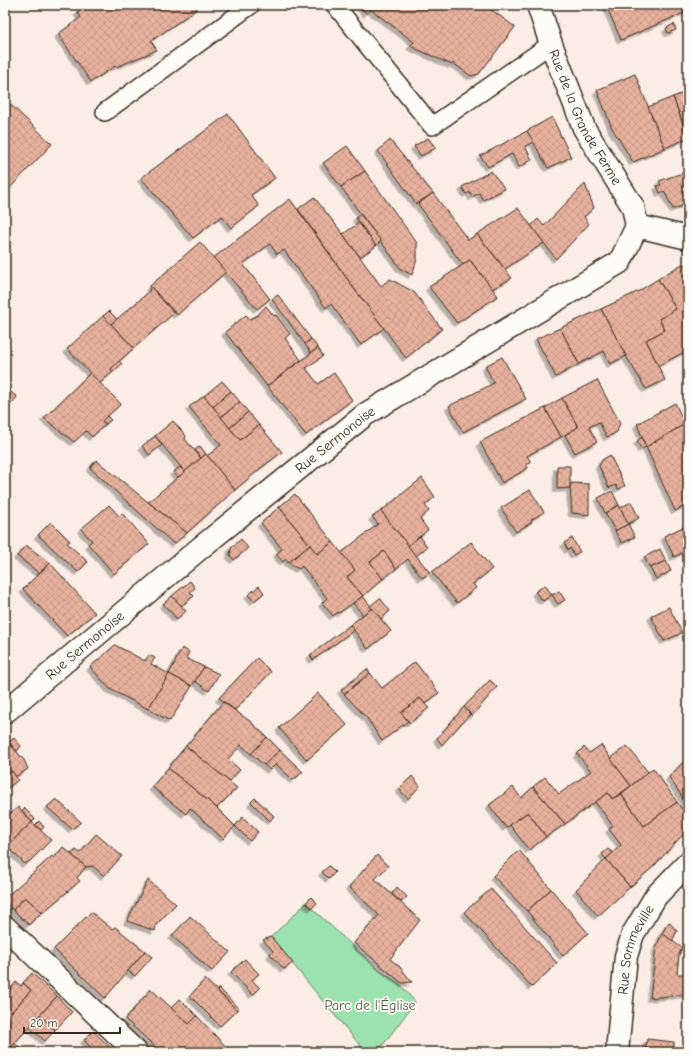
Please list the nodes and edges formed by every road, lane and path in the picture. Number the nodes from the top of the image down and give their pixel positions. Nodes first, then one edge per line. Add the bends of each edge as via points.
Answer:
1 (252, 5) edge
2 (335, 5) edge
3 (538, 5) edge
4 (551, 44) junction
5 (105, 112) dead end
6 (637, 226) junction
7 (688, 236) edge
8 (5, 712) edge
9 (688, 863) edge
10 (5, 927) edge
11 (136, 1052) edge
12 (617, 1052) edge

1 - 5 lane
2 - 4 lane via 432,126
3 - 4 street, Rue de la Grande Ferme
4 - 6 street, Rue de la Grande Ferme via 584,128 633,206
6 - 7 street
6 - 8 street, Rue Sermonoise via 620,262 366,414 199,549
9 - 12 street, Rue Sommeville via 656,896 633,934 626,956
10 - 11 street

